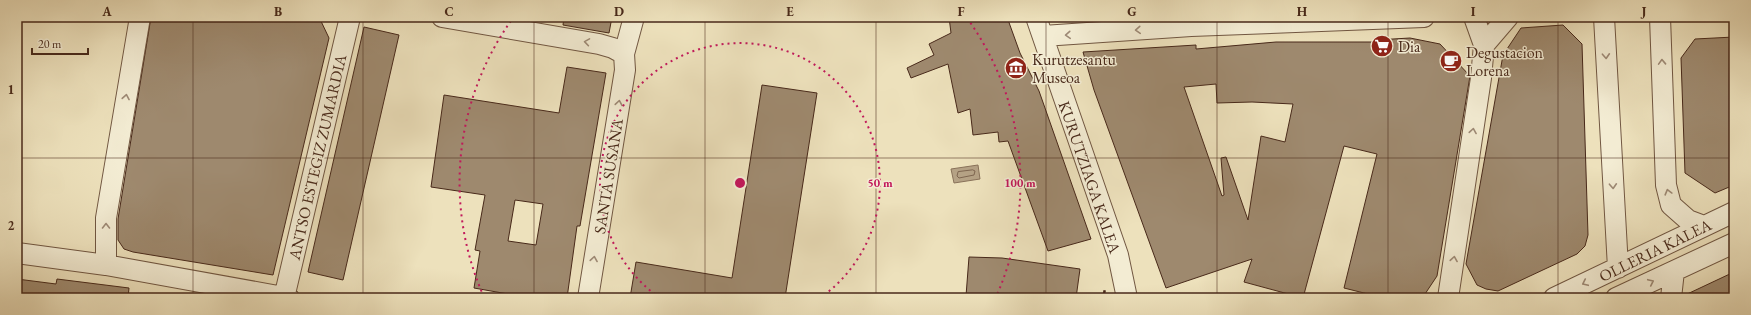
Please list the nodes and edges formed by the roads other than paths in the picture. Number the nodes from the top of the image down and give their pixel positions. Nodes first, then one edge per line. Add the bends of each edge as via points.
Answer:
1 (140, 17) edge
2 (350, 17) edge
3 (442, 17) edge
4 (634, 17) edge
5 (1036, 17) edge
6 (1424, 17) edge
7 (1474, 17) edge
8 (1508, 17) edge
9 (1604, 17) edge
10 (1660, 17) edge
11 (1191, 22) edge
12 (1043, 36) junction
13 (1484, 45) junction
14 (624, 54) junction
15 (1734, 212) edge
16 (1704, 226) junction
17 (1734, 243) edge
18 (17, 253) edge
19 (106, 265) junction
20 (1618, 268) junction
21 (1120, 269) junction
22 (1674, 272) junction
23 (1452, 294) edge
24 (285, 298) edge
25 (588, 298) edge
26 (1114, 298) edge
27 (1127, 298) edge
28 (1554, 298) edge
29 (1616, 298) edge
30 (1671, 298) edge

19 -> 1 street via 106,218
2 - 24 street, ANTSO ESTEGIZ ZUMARDIA
14 -> 3 street via 599,44
4 - 14 street, SANTA SUSANA
5 - 12 street, KURUTZIAGA KALEA
6 - 11 street
7 - 13 street
8 - 13 street
9 -> 20 street
16 -> 10 street via 1688,220 1672,205 1666,185
11 -> 12 street
12 - 21 street, KURUTZIAGA KALEA via 1118,255
23 -> 13 street
25 -> 14 street, SANTA SUSANA via 625,70
15 - 16 street, OLLERIA KALEA
16 - 20 street, OLLERIA KALEA
17 - 22 street, OLLERIA KALEA
18 - 19 street
19 - 24 street
20 -> 28 street, OLLERIA KALEA
21 - 26 street, KURUTZIAGA KALEA
21 - 27 street, KURUTZIAGA KALEA
29 -> 22 street, OLLERIA KALEA
22 - 30 street

